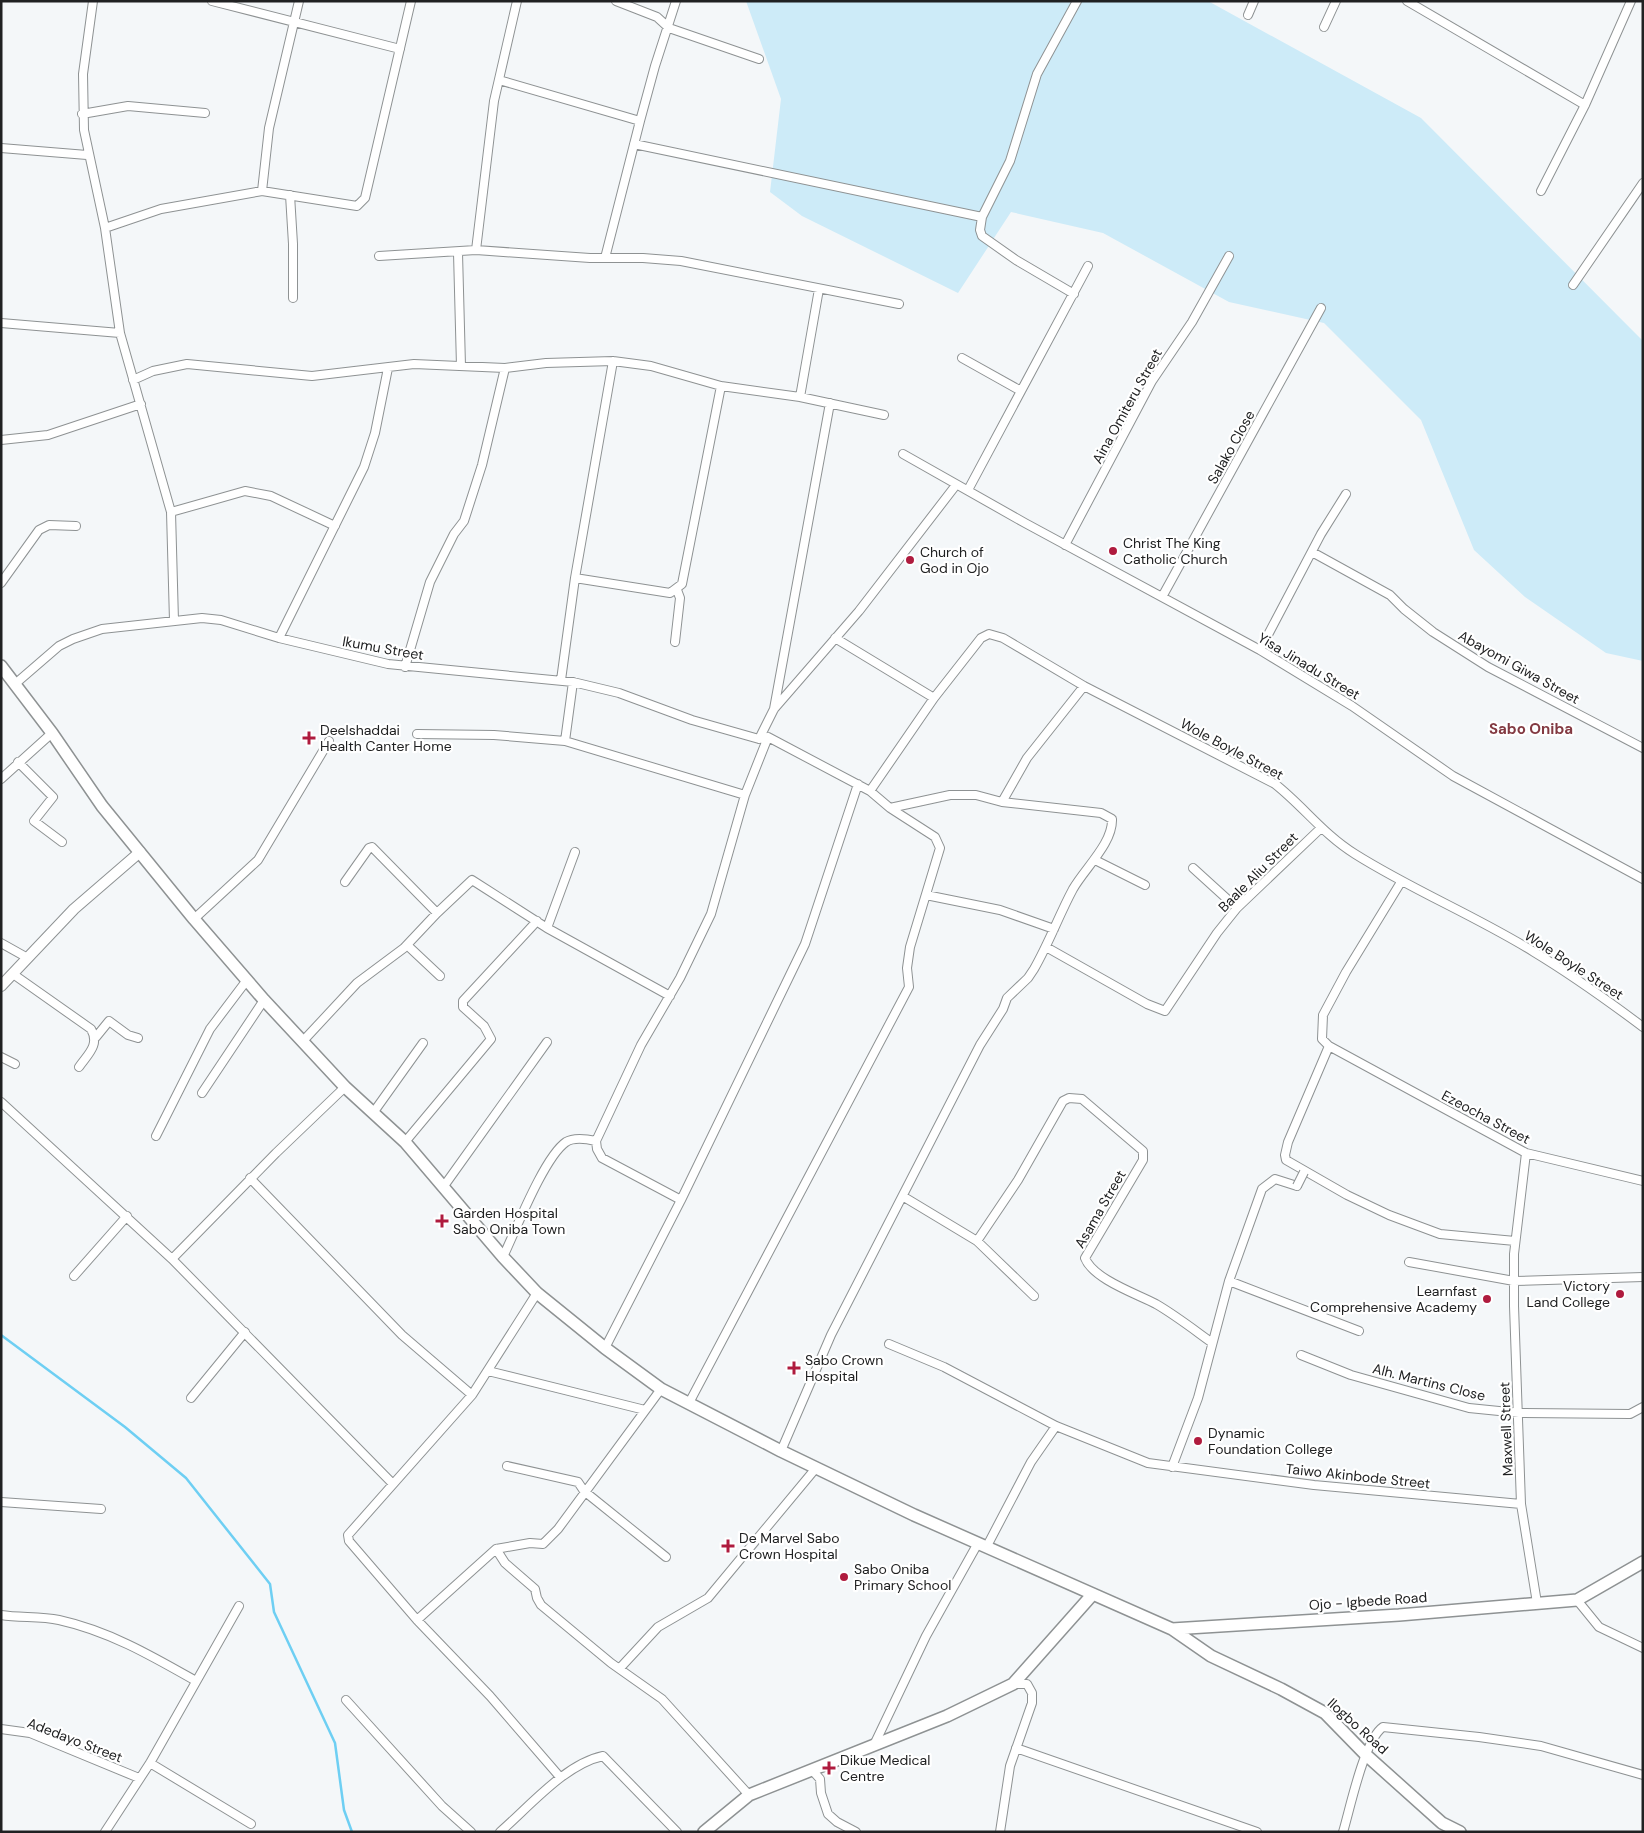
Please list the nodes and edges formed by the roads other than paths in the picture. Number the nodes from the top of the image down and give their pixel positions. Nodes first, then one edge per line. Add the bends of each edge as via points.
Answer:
1 (93, 1) edge
2 (212, 1) edge
3 (299, 1) edge
4 (411, 1) edge
5 (517, 1) edge
6 (616, 1) edge
7 (676, 1) edge
8 (1077, 1) edge
9 (1254, 1) edge
10 (1336, 1) edge
11 (1407, 1) edge
12 (1631, 1) edge
13 (1248, 15) dead end
14 (294, 22) junction
15 (1324, 27) dead end
16 (669, 28) junction
17 (400, 49) junction
18 (759, 60) dead end
19 (499, 80) junction
20 (1585, 105) junction
21 (205, 113) dead end
22 (82, 114) junction
23 (640, 121) junction
24 (634, 144) junction
25 (1, 148) edge
26 (88, 155) junction
27 (1643, 183) edge
28 (262, 191) junction
29 (1541, 191) dead end
30 (290, 195) junction
31 (982, 217) junction
32 (105, 228) junction
33 (476, 250) junction
34 (458, 253) junction
35 (380, 256) dead end
36 (1229, 256) dead end
37 (605, 258) junction
38 (1088, 266) dead end
39 (1573, 285) dead end
40 (819, 289) junction
41 (1074, 294) junction
42 (293, 298) dead end
43 (899, 304) dead end
44 (1321, 308) dead end
45 (1, 323) edge
46 (120, 333) junction
47 (962, 358) dead end
48 (613, 361) junction
49 (461, 366) junction
50 (388, 368) junction
51 (505, 368) junction
52 (133, 380) junction
53 (721, 386) junction
54 (1021, 390) junction
55 (800, 397) junction
56 (830, 403) junction
57 (141, 404) junction
58 (884, 414) dead end
59 (1, 440) edge
60 (903, 454) dead end
61 (956, 485) junction
62 (968, 490) junction
63 (1346, 494) dead end
64 (171, 512) junction
65 (76, 526) dead end
66 (335, 526) junction
67 (1065, 545) junction
68 (1312, 552) junction
69 (575, 578) junction
70 (1, 583) edge
71 (677, 590) junction
72 (1162, 597) junction
73 (174, 621) junction
74 (279, 638) junction
75 (835, 638) junction
76 (675, 642) dead end
77 (1260, 650) junction
78 (1, 666) edge
79 (405, 666) junction
80 (561, 680) junction
81 (573, 682) junction
82 (15, 684) junction
83 (1084, 686) junction
84 (934, 698) junction
85 (774, 709) junction
86 (52, 733) junction
87 (417, 734) dead end
88 (768, 737) junction
89 (759, 740) junction
90 (329, 741) dead end
91 (565, 741) junction
92 (1643, 748) edge
93 (18, 762) junction
94 (1, 780) edge
95 (858, 784) junction
96 (870, 791) junction
97 (745, 795) junction
98 (1002, 802) junction
99 (890, 808) junction
100 (1321, 828) junction
101 (62, 842) dead end
102 (140, 852) junction
103 (575, 852) dead end
104 (1095, 860) junction
105 (1193, 868) dead end
106 (1643, 879) edge
107 (345, 882) dead end
108 (1402, 882) junction
109 (1145, 885) dead end
110 (926, 895) junction
111 (1237, 908) junction
112 (437, 913) junction
113 (194, 919) junction
114 (536, 922) junction
115 (547, 928) junction
116 (1054, 929) junction
117 (1, 943) edge
118 (407, 946) junction
119 (1046, 947) junction
120 (26, 957) junction
121 (13, 974) junction
122 (440, 976) dead end
123 (247, 980) junction
124 (1, 986) edge
125 (670, 996) junction
126 (264, 1000) junction
127 (1643, 1027) edge
128 (96, 1037) junction
129 (138, 1038) dead end
130 (303, 1041) junction
131 (423, 1042) dead end
132 (547, 1042) dead end
133 (1329, 1046) junction
134 (1, 1057) edge
135 (15, 1064) dead end
136 (79, 1068) dead end
137 (345, 1087) junction
138 (202, 1093) dead end
139 (1, 1102) edge
140 (373, 1112) junction
141 (156, 1136) dead end
142 (596, 1141) junction
143 (405, 1142) junction
144 (1526, 1153) junction
145 (1305, 1172) junction
146 (250, 1178) junction
147 (1643, 1181) edge
148 (444, 1186) junction
149 (904, 1198) junction
150 (681, 1200) junction
151 (127, 1216) junction
152 (977, 1241) junction
153 (1515, 1242) junction
154 (504, 1258) junction
155 (172, 1259) junction
156 (1409, 1262) dead end
157 (74, 1276) dead end
158 (1643, 1277) edge
159 (1228, 1281) junction
160 (1514, 1281) junction
161 (537, 1293) junction
162 (1034, 1296) dead end
163 (245, 1332) junction
164 (1359, 1332) dead end
165 (1211, 1342) junction
166 (889, 1344) dead end
167 (605, 1348) junction
168 (1301, 1355) dead end
169 (488, 1371) junction
170 (661, 1389) junction
171 (472, 1395) junction
172 (190, 1398) dead end
173 (689, 1403) junction
174 (1643, 1407) edge
175 (645, 1410) junction
176 (1519, 1413) junction
177 (1056, 1426) junction
178 (781, 1451) junction
179 (507, 1466) dead end
180 (1172, 1467) junction
181 (816, 1468) junction
182 (393, 1484) junction
183 (584, 1490) junction
184 (1, 1502) edge
185 (1521, 1504) junction
186 (101, 1509) dead end
187 (982, 1544) junction
188 (496, 1549) junction
189 (666, 1557) dead end
190 (1643, 1562) edge
191 (1092, 1595) junction
192 (1577, 1600) junction
193 (1537, 1603) junction
194 (239, 1606) dead end
195 (1, 1615) edge
196 (417, 1620) junction
197 (1172, 1629) junction
198 (1643, 1648) edge
199 (620, 1668) junction
200 (196, 1681) junction
201 (1014, 1684) junction
202 (346, 1700) dead end
203 (1, 1728) edge
204 (874, 1744) junction
205 (1016, 1748) junction
206 (1366, 1754) junction
207 (150, 1763) junction
208 (812, 1770) junction
209 (1643, 1775) edge
210 (560, 1777) junction
211 (139, 1778) junction
212 (749, 1795) junction
213 (251, 1824) dead end
214 (1441, 1827) edge
215 (711, 1830) edge
216 (105, 1832) edge
217 (471, 1832) edge
218 (500, 1832) edge
219 (677, 1832) edge
220 (856, 1832) edge
221 (1000, 1832) edge
222 (1257, 1832) edge
223 (1343, 1832) edge
224 (1460, 1832) edge

1 - 22 street via 83,74
2 - 14 street
3 - 14 street
4 - 17 street
5 - 19 street
6 - 16 street via 657,17
7 - 16 street
8 - 31 street via 1037,74 1010,161
9 - 13 street
10 - 15 street
11 - 20 street
12 - 20 street
14 - 17 street
14 - 28 street via 269,128
16 - 18 street
16 - 23 street
17 - 30 street via 365,198 357,206
19 - 23 street
19 - 33 street
20 - 29 street
21 - 22 street via 128,106
22 - 26 street
23 - 24 street
24 - 31 street
24 - 37 street
25 - 26 street
26 - 32 street
27 - 39 street
28 - 30 street
28 - 32 street via 160,209
30 - 42 street via 294,244
31 - 41 street via 982,236
32 - 46 street
33 - 34 street
33 - 37 street
34 - 35 street
34 - 49 street
36 - 67 street, Aina Omiteru Street via 1192,322 1152,382
37 - 40 street via 681,261
38 - 41 street
40 - 43 street
40 - 55 street
41 - 54 street
44 - 72 street, Salako Close
45 - 46 street
46 - 52 street
47 - 54 street
48 - 51 street
48 - 53 street via 651,366
48 - 69 street
49 - 50 street via 414,364
49 - 51 street
50 - 52 street via 312,376 187,364 153,371
50 - 66 street via 375,433 364,467
51 - 79 street via 482,465 467,511 430,582
52 - 57 street
53 - 55 street
53 - 71 street via 682,584
54 - 62 street
55 - 56 street
56 - 58 street
56 - 85 street
57 - 59 street via 48,435
57 - 64 street
60 - 61 street, Yisa Jinadu Street
61 - 62 street, Yisa Jinadu Street
61 - 75 street
62 - 67 street, Yisa Jinadu Street
63 - 68 street
64 - 66 street via 245,491 270,496
64 - 73 street
65 - 70 street via 49,525 39,530
66 - 74 street
67 - 72 street, Yisa Jinadu Street
68 - 77 street
68 - 92 street, Abayomi Giwa Street via 1390,595 1433,632 1488,667
69 - 71 street via 670,594
69 - 80 street
71 - 76 street via 680,598
72 - 77 street, Yisa Jinadu Street
73 - 74 street, Ikumu Street via 221,620
73 - 82 street, Ikumu Street via 102,629 73,639 59,646
74 - 79 street, Ikumu Street
75 - 84 street
75 - 85 street
77 - 106 street, Yisa Jinadu Street via 1352,706 1453,776
78 - 82 main road, Ojo - Igbede Road
79 - 80 street, Ikumu Street
80 - 81 street, Ikumu Street
81 - 89 street, Ikumu Street via 619,693
81 - 91 street
82 - 86 main road, Ojo - Igbede Road
83 - 84 street, Wole Boyle Street via 1003,638 989,634 981,638
83 - 98 street via 1027,758
83 - 100 street, Wole Boyle Street via 1275,784
84 - 96 street, Wole Boyle Street
85 - 89 street
86 - 93 street
86 - 102 main road, Ojo - Igbede Road via 102,806
87 - 91 street via 494,735
88 - 89 street
88 - 95 street
88 - 97 street
90 - 113 street via 258,860
91 - 97 street
93 - 94 street
93 - 101 street via 53,797 34,821
95 - 96 street
95 - 150 street via 805,944
96 - 99 street
97 - 125 street via 711,914
98 - 99 street via 976,795 950,795
98 - 104 street via 1112,818 1112,827
99 - 110 street via 938,842 940,848
100 - 108 street, Wole Boyle Street via 1353,853
100 - 111 street, Baale Aliu Street
102 - 113 main road, Ojo - Igbede Road
102 - 120 street via 74,909
103 - 115 street
104 - 109 street
104 - 116 street via 1074,888
105 - 111 street
107 - 112 street via 372,847
108 - 127 street, Wole Boyle Street via 1533,951 1591,988
108 - 133 street via 1323,1015 1322,1039
110 - 116 street via 1000,910
110 - 173 street via 910,947 905,996
111 - 119 street, Baale Aliu Street via 1165,1011
112 - 114 street via 472,880
112 - 118 street
113 - 123 main road, Ojo - Igbede Road
114 - 115 street
114 - 143 street via 463,1002 463,1007 484,1026 490,1039
115 - 125 street
116 - 119 street
117 - 120 street
118 - 122 street
118 - 130 street via 357,983
119 - 149 street via 1028,978 1007,998 980,1045
120 - 121 street
121 - 124 street
121 - 128 street via 91,1029
123 - 126 main road, Ojo - Igbede Road
123 - 141 street via 210,1029
125 - 142 street via 640,1045
126 - 130 main road, Ojo - Igbede Road
126 - 138 street
128 - 129 street via 109,1021
128 - 136 street via 96,1044
130 - 137 main road, Ojo - Igbede Road
131 - 140 street
132 - 148 street
133 - 144 street, Ezeocha Street
133 - 145 street via 1285,1156
134 - 135 street
137 - 140 main road, Ojo - Igbede Road
137 - 146 street
139 - 151 street
140 - 143 main road, Ojo - Igbede Road
142 - 150 street via 602,1158
142 - 154 street via 575,1139 560,1149 534,1188
143 - 148 main road, Ojo - Igbede Road
144 - 147 street, Ezeocha Street
144 - 153 street, Maxwell Street
145 - 153 street via 1389,1215 1440,1234
145 - 159 street, bridge via 1297,1186 1275,1179 1262,1189
146 - 155 street
146 - 171 street via 402,1335
148 - 154 main road, Ojo - Igbede Road
149 - 152 street
149 - 178 street via 832,1335
150 - 167 street
151 - 155 street
151 - 157 street
152 - 162 street
152 - 165 street, Asama Street via 1018,1180 1063,1102 1069,1098 1082,1099 1143,1152 1143,1160 1085,1258 1087,1263 1114,1284 1157,1305
153 - 160 street, Maxwell Street
154 - 161 main road, Ojo - Igbede Road
155 - 163 street
156 - 160 street
158 - 160 street
159 - 164 street
159 - 165 street
160 - 176 street, Maxwell Street
161 - 167 main road, Ojo - Igbede Road
161 - 169 street
163 - 172 street
163 - 182 street
165 - 180 street via 1198,1398
166 - 177 street, Taiwo Akinbode Street via 944,1367
167 - 170 main road, Ojo - Igbede Road
168 - 176 street, Alh. Martins Close via 1350,1375 1469,1408
169 - 171 street
169 - 175 street
170 - 173 main road, Ojo - Igbede Road
170 - 175 street
171 - 182 street
173 - 178 main road, Ojo - Igbede Road
174 - 176 street, Alh. Martins Close via 1630,1414
175 - 183 street
176 - 185 street, Maxwell Street
177 - 180 street, Taiwo Akinbode Street via 1148,1463
177 - 187 street
178 - 181 main road, Ojo - Igbede Road
179 - 183 street via 578,1482
180 - 185 street, Taiwo Akinbode Street via 1314,1485
181 - 187 main road, Ojo - Igbede Road via 914,1516
181 - 199 street via 708,1598 658,1626
182 - 196 street via 351,1531 349,1541
183 - 188 street via 558,1529 543,1544
183 - 189 street
184 - 186 street
185 - 193 street, Maxwell Street
187 - 191 main road, Ojo - Igbede Road
187 - 204 street via 926,1636
188 - 196 street
188 - 199 street via 505,1563 535,1590 542,1604
190 - 192 main road, Ojo - Igbede Road
191 - 197 main road, Ojo - Igbede Road
191 - 201 main road
192 - 193 main road, Ojo - Igbede Road
192 - 198 street via 1599,1627
193 - 197 main road, Ojo - Igbede Road
194 - 200 street
195 - 200 street via 57,1620 111,1636
196 - 210 street via 490,1696
197 - 206 main road, Ilogbo Road via 1211,1656 1325,1713
199 - 212 street via 662,1700
200 - 207 street
201 - 204 main road via 947,1716
201 - 205 street via 1027,1684 1032,1693 1032,1702
202 - 217 street via 442,1806
203 - 211 street, Adedayo Street via 30,1733
204 - 208 main road
205 - 221 street
205 - 222 street
206 - 209 street via 1377,1731 1396,1728 1541,1746
206 - 214 main road, Ilogbo Road via 1404,1786
206 - 223 street
207 - 211 street
207 - 213 street
208 - 212 main road
208 - 220 street via 820,1779 820,1792 828,1814
210 - 218 street
210 - 219 street via 603,1756
211 - 216 street
212 - 215 main road
214 - 224 main road, Ilogbo Road

